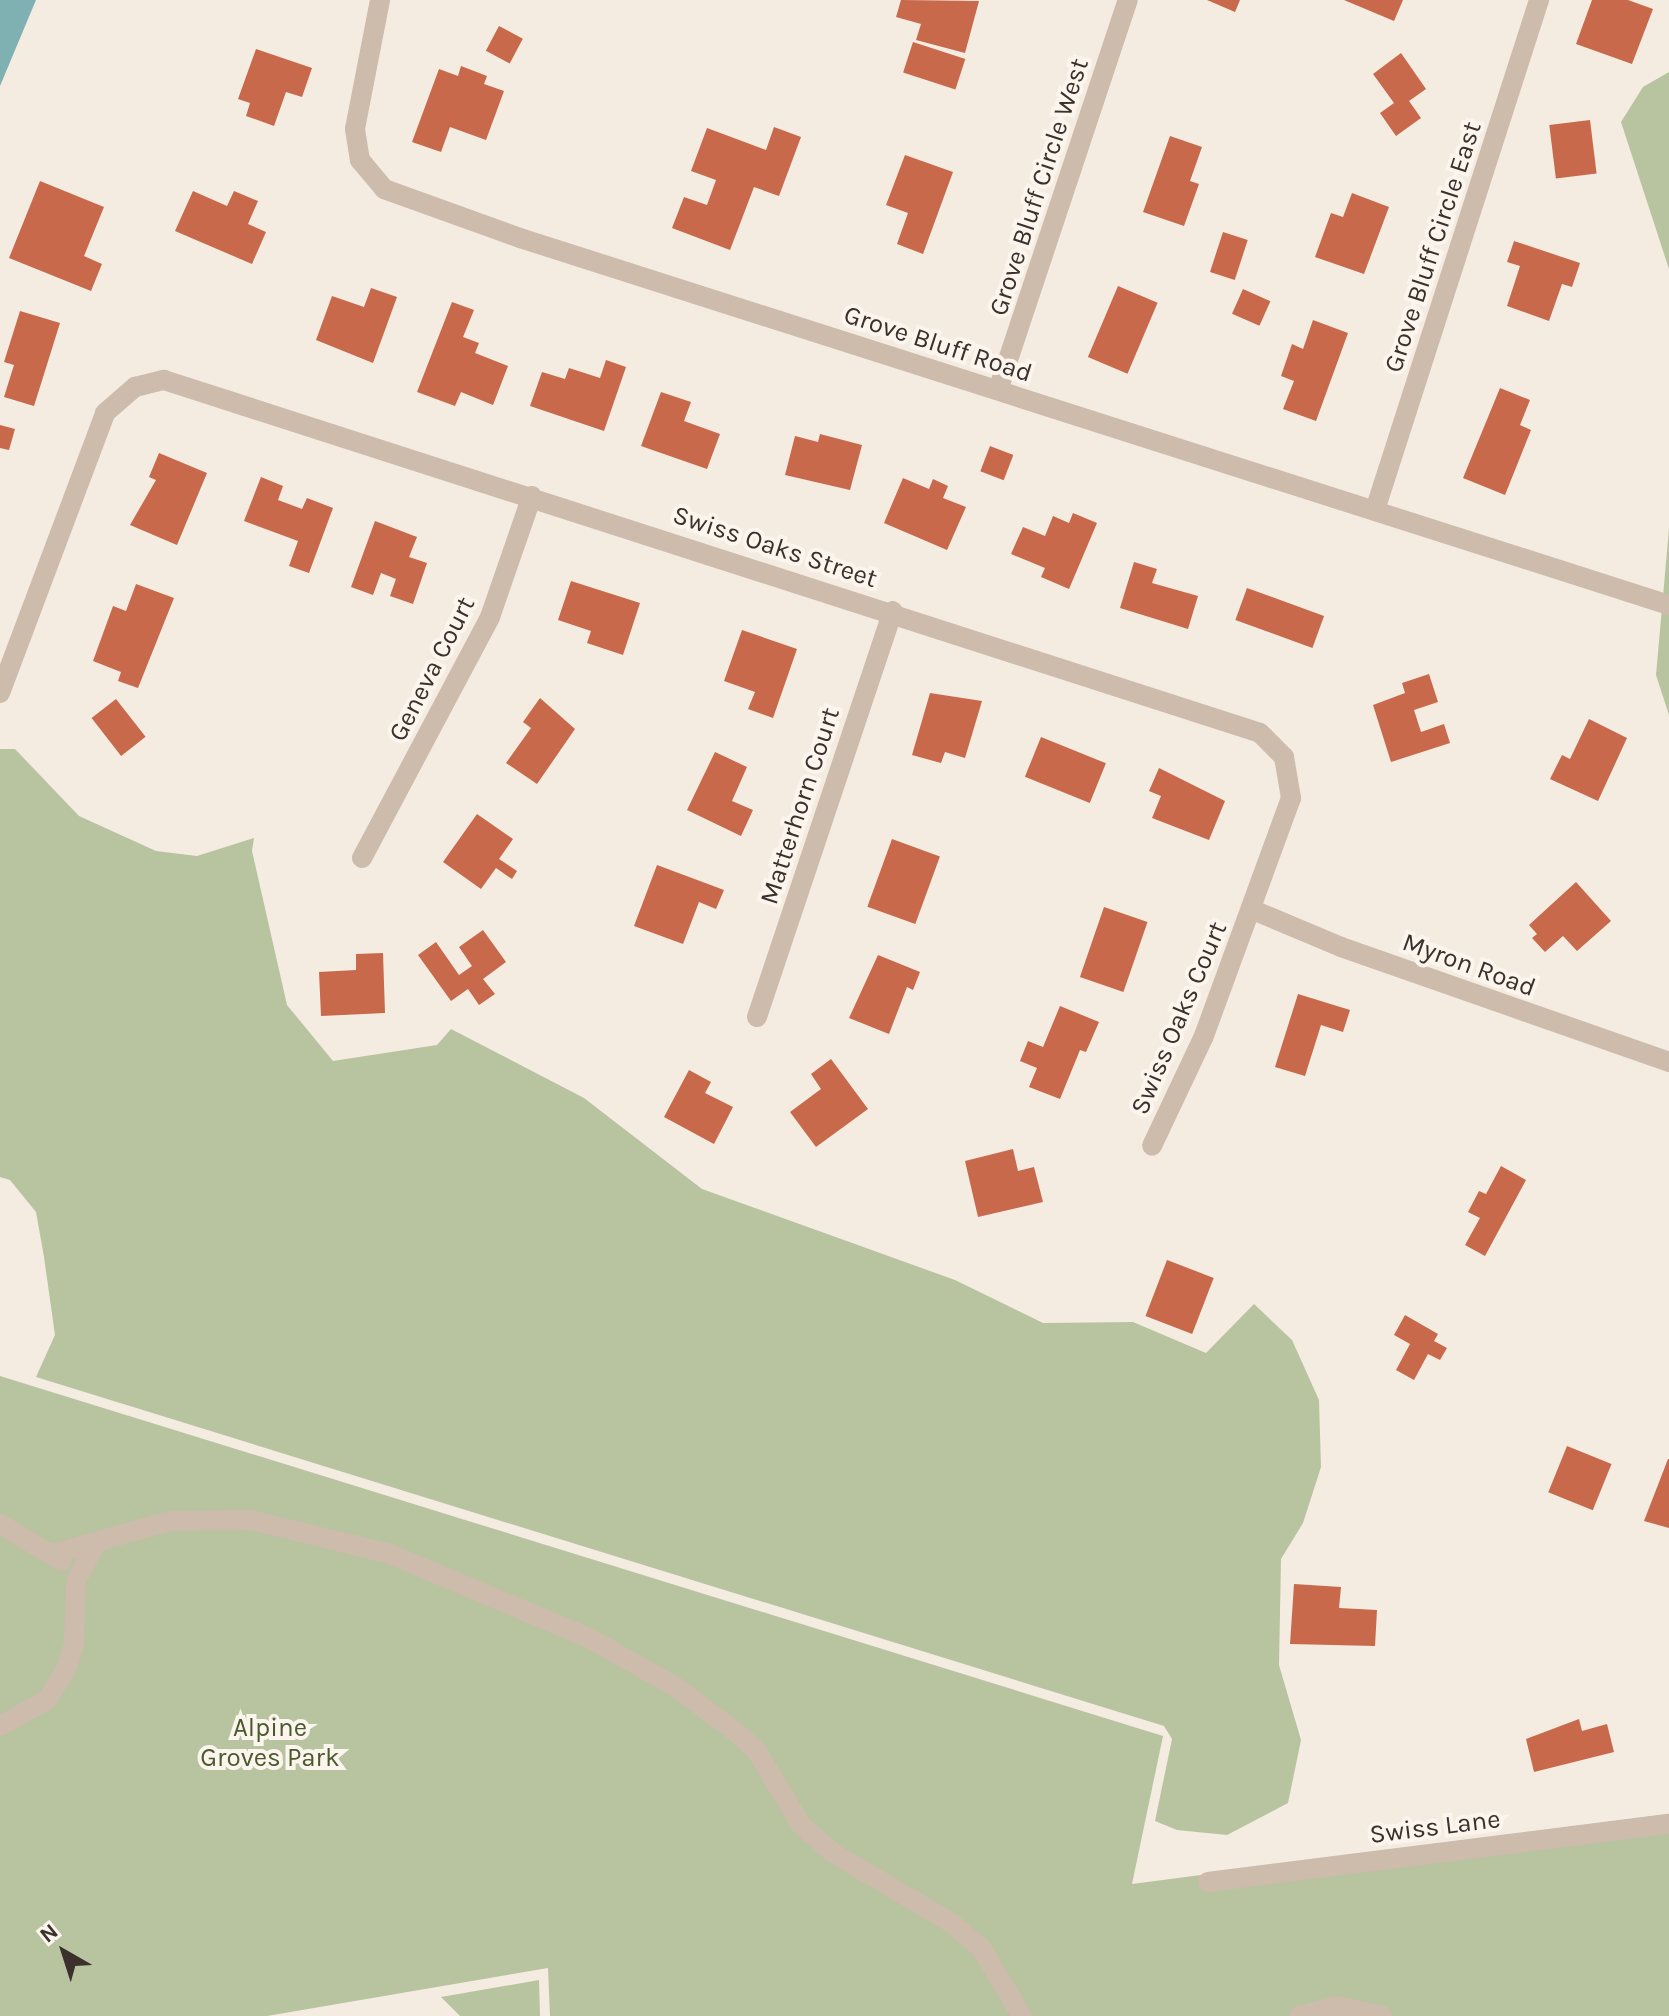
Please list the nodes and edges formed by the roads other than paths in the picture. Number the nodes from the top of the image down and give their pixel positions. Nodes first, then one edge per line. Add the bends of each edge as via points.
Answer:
1 (380, 0) edge
2 (1128, 0) edge
3 (1539, 0) edge
4 (998, 390) junction
5 (532, 496) junction
6 (1375, 510) junction
7 (1669, 605) edge
8 (893, 611) junction
9 (0, 693) edge
10 (362, 858) dead end
11 (1253, 910) junction
12 (757, 1017) dead end
13 (1669, 1062) edge
14 (1152, 1146) dead end
15 (0, 1524) edge
16 (96, 1543) junction
17 (53, 1554) junction
18 (76, 1581) junction
19 (0, 1726) edge
20 (1669, 1824) edge
21 (1208, 1882) dead end
22 (1022, 2016) edge
23 (1299, 2016) edge
24 (1383, 2016) edge

1 - 4 street, Grove Bluff Road via 355,129 360,160 384,189 520,238
2 - 4 street, Grove Bluff Circle West
3 - 6 street, Grove Bluff Circle East
4 - 6 street, Grove Bluff Road
5 - 8 street, Swiss Oaks Street
5 - 9 street, Swiss Oaks Street via 183,383 164,380 135,387 118,398 101,422
5 - 10 street, Geneva Court via 490,617
6 - 7 street, Grove Bluff Road
8 - 11 street, Swiss Oaks Street via 1260,733 1274,743 1291,773 1292,790
8 - 12 street, Matterhorn Court
11 - 13 street, Myron Road via 1341,947
11 - 14 street, Swiss Oaks Court via 1203,1038
15 - 17 street
16 - 17 street
16 - 18 street
16 - 22 street via 139,1528 197,1518 277,1525 390,1554 591,1639 676,1687 738,1734 756,1750 801,1825 833,1853 950,1922 981,1948
17 - 18 street
18 - 19 street via 74,1643 66,1670 47,1700
20 - 21 street, Swiss Lane
23 - 24 street via 1338,2006

